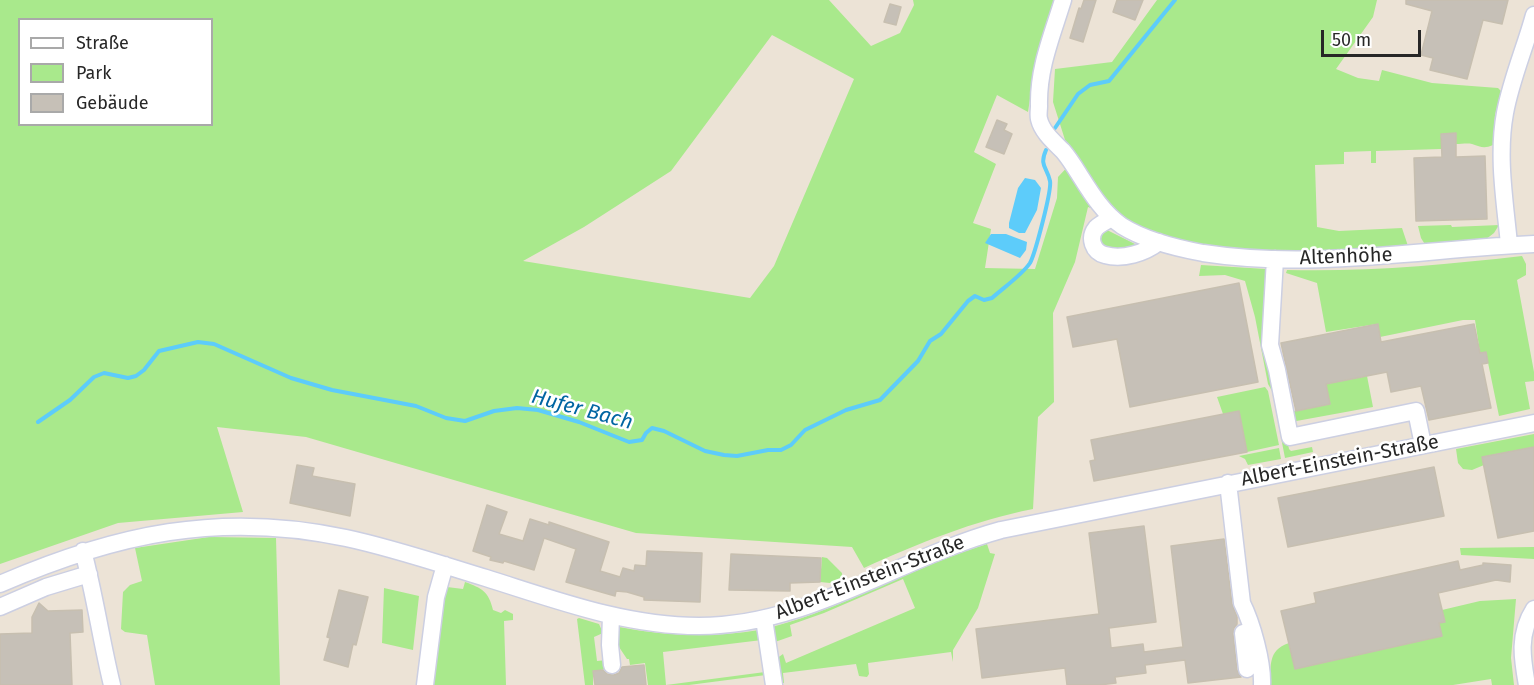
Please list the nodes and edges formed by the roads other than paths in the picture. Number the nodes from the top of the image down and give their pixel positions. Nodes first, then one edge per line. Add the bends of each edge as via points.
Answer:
1 (1063, 0) edge
2 (1534, 15) edge
3 (1112, 218) junction
4 (1159, 242) junction
5 (1509, 244) junction
6 (1534, 244) edge
7 (1275, 259) junction
8 (1534, 423) edge
9 (1423, 445) junction
10 (1228, 483) junction
11 (83, 551) junction
12 (445, 565) junction
13 (89, 574) junction
14 (0, 584) edge
15 (1242, 603) junction
16 (0, 607) edge
17 (1534, 609) edge
18 (611, 616) junction
19 (764, 619) junction
20 (612, 665) dead end
21 (1247, 669) dead end
22 (112, 685) edge
23 (425, 685) edge
24 (774, 685) edge
25 (1262, 685) edge
26 (1527, 685) edge

1 - 3 street, Altenhöhe via 1042,65 1039,120
2 - 5 street via 1503,122
3 - 4 street, Altenhöhe
3 - 4 street via 1094,231 1093,246 1100,253 1131,255 1146,252
4 - 7 street, Altenhöhe via 1213,254
5 - 6 street, Altenhöhe
5 - 7 street, Altenhöhe via 1380,256
7 - 9 street via 1270,345 1290,437 1416,411
8 - 9 street, Albert-Einstein-Straße
9 - 10 street, Albert-Einstein-Straße
10 - 15 street
10 - 19 street, Albert-Einstein-Straße via 980,536 821,601
11 - 12 street, Albert-Einstein-Straße via 168,531 257,526 345,537
11 - 13 street
11 - 14 street, Albert-Einstein-Straße
12 - 18 street, Albert-Einstein-Straße
12 - 23 street via 436,597
13 - 16 street
13 - 22 street
15 - 21 street
15 - 25 street via 1251,620
17 - 26 street via 1523,637
18 - 19 street, Albert-Einstein-Straße via 693,626
18 - 20 street
19 - 24 street

